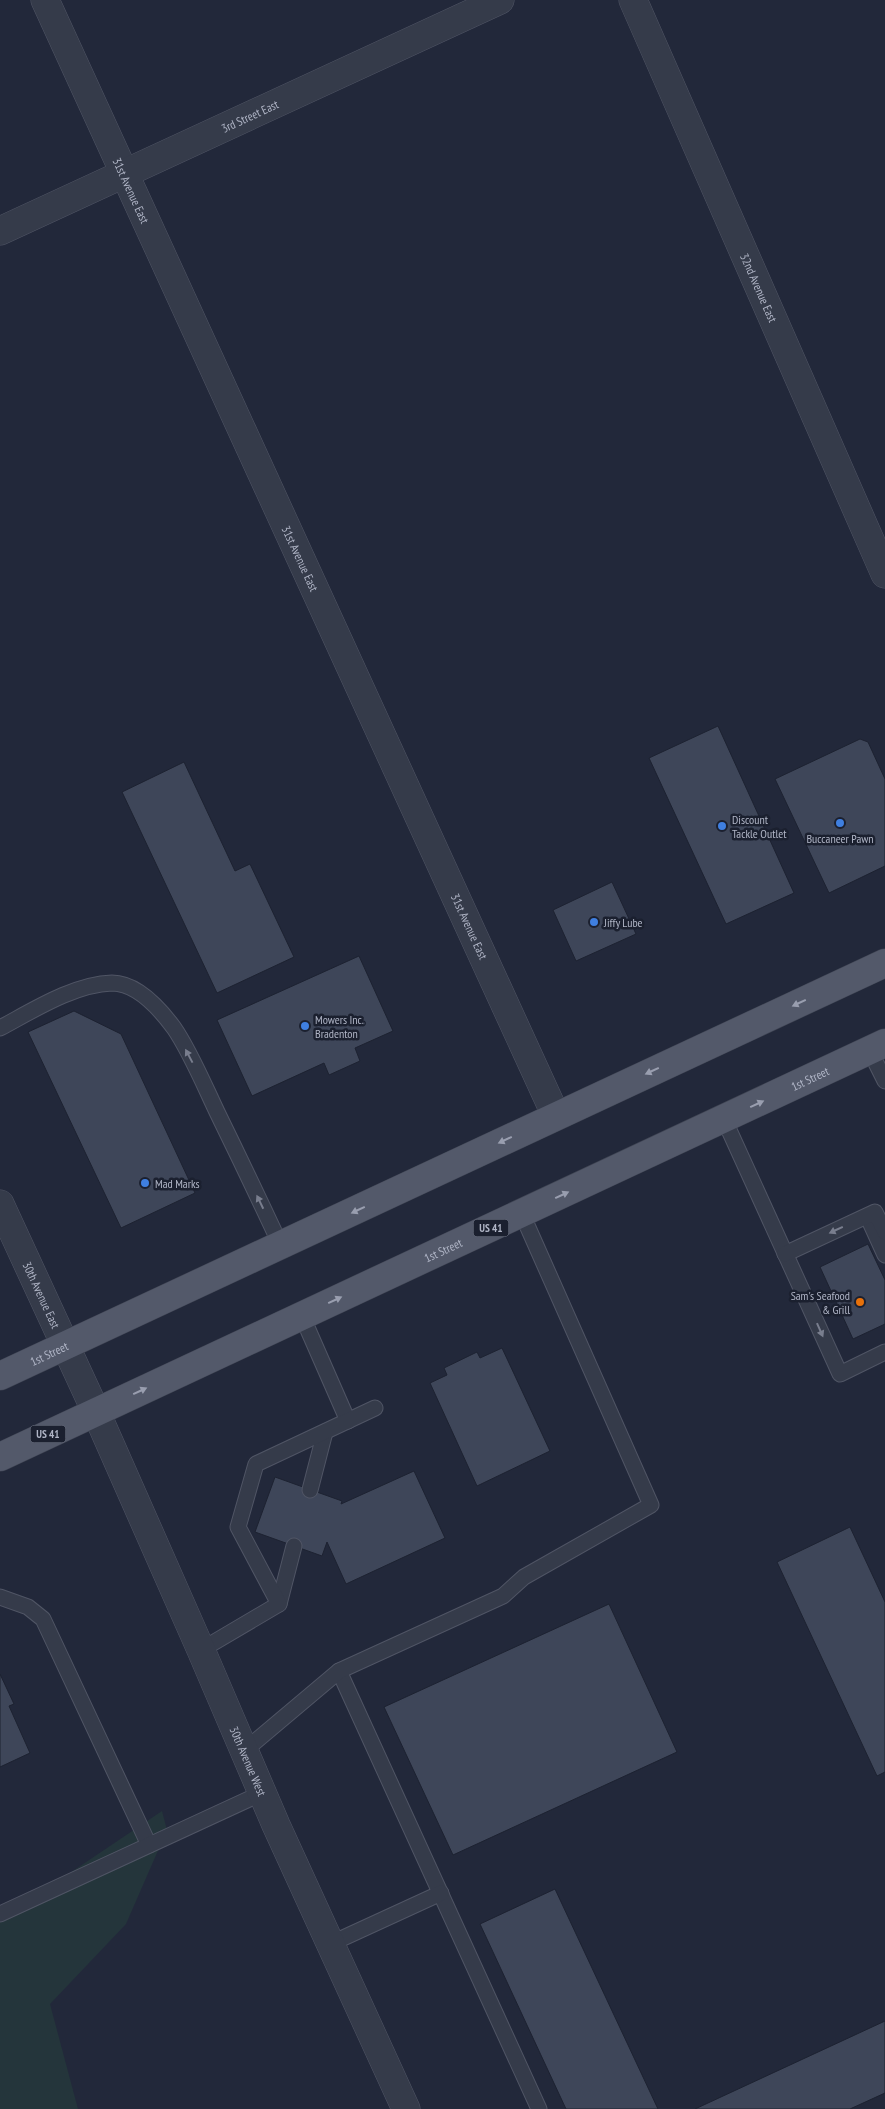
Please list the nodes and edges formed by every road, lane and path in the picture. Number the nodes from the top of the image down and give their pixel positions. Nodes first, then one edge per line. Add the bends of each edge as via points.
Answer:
1 (45, 0) edge
2 (500, 0) edge
3 (633, 0) edge
4 (123, 173) junction
5 (0, 232) edge
6 (885, 574) edge
7 (885, 963) edge
8 (0, 1028) edge
9 (877, 1047) edge
10 (885, 1081) edge
11 (556, 1116) junction
12 (724, 1119) junction
13 (0, 1204) edge
14 (522, 1214) junction
15 (867, 1216) junction
16 (885, 1232) edge
17 (281, 1246) junction
18 (785, 1254) junction
19 (885, 1254) edge
20 (302, 1316) junction
21 (65, 1345) junction
22 (885, 1352) edge
23 (0, 1376) edge
24 (375, 1408) dead end
25 (96, 1412) junction
26 (348, 1421) junction
27 (325, 1432) junction
28 (0, 1457) edge
29 (310, 1490) dead end
30 (294, 1546) dead end
31 (0, 1597) edge
32 (279, 1604) junction
33 (201, 1650) junction
34 (339, 1670) junction
35 (244, 1751) junction
36 (262, 1793) junction
37 (149, 1845) junction
38 (440, 1893) junction
39 (0, 1914) edge
40 (330, 1944) junction
41 (406, 2109) edge
42 (539, 2109) edge

1 - 4 street, 31st Avenue East
2 - 4 street, 3rd Street East
3 - 6 street, 32nd Avenue East
4 - 5 street, 3rd Street East
4 - 11 street, 31st Avenue East via 388,744
7 -> 11 main road, 1st Street
17 -> 8 lane via 174,1029 132,988 113,983 85,987
9 - 10 lane
12 -> 9 main road, 1st Street / US 41
11 -> 17 main road, 1st Street
14 -> 12 main road, 1st Street / US 41
12 - 18 lane
13 - 21 street, 30th Avenue East
20 -> 14 main road, 1st Street / US 41
14 - 34 lane via 651,1505 524,1577 503,1596
15 - 16 lane via 875,1212
15 -> 18 lane
15 - 19 lane
17 - 21 main road, 1st Street
18 -> 22 lane via 840,1374
25 -> 20 main road, 1st Street / US 41
20 - 26 lane
21 - 23 main road, 1st Street
21 - 25 street, 30th Avenue East
24 - 26 lane
25 - 28 main road, 1st Street / US 41
25 - 33 street, 30th Avenue West
26 - 27 lane
27 - 29 lane
27 - 32 lane via 256,1464 238,1527
30 - 32 lane
31 - 37 lane via 28,1607 43,1619
32 - 33 lane
33 - 35 street, 30th Avenue West
34 - 35 lane
34 - 38 lane
35 - 36 street, 30th Avenue West
36 - 37 lane
36 - 40 street, 30th Avenue West
37 - 39 lane
38 - 40 lane
38 - 42 lane
40 - 41 street, 30th Avenue West

